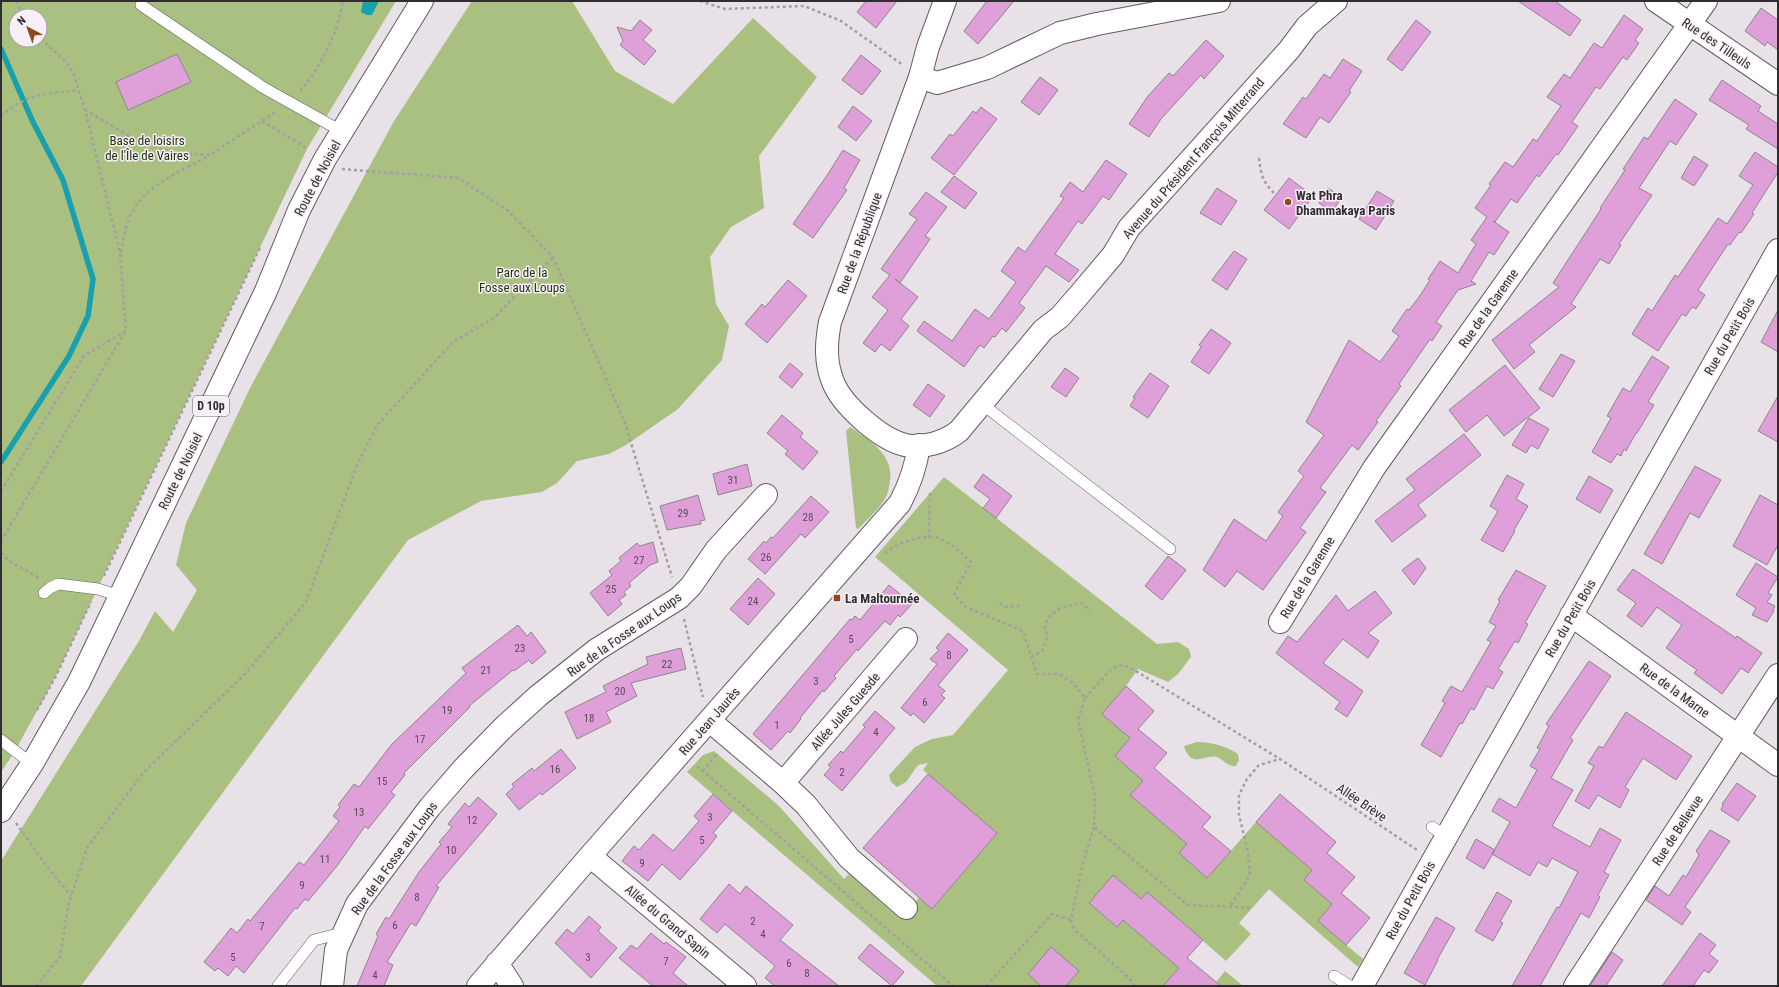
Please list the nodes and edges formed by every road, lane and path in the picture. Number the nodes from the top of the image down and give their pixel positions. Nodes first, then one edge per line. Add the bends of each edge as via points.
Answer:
1 (343, 1) edge
2 (422, 1) edge
3 (700, 1) edge
4 (945, 1) edge
5 (1219, 1) edge
6 (1336, 1) edge
7 (1656, 1) edge
8 (1706, 1) edge
9 (140, 5) dead end
10 (1690, 24) junction
11 (48, 45) edge
12 (920, 77) junction
13 (1778, 84) edge
14 (79, 90) junction
15 (289, 102) junction
16 (85, 110) junction
17 (1, 116) edge
18 (262, 121) junction
19 (323, 121) junction
20 (342, 132) junction
21 (316, 154) junction
22 (210, 155) junction
23 (304, 156) dead end
24 (1259, 158) dead end
25 (1276, 195) dead end
26 (263, 241) dead end
27 (1778, 250) edge
28 (120, 253) junction
29 (553, 257) junction
30 (126, 331) junction
31 (982, 404) junction
32 (919, 445) junction
33 (1, 491) edge
34 (930, 493) dead end
35 (766, 495) dead end
36 (870, 538) junction
37 (929, 538) junction
38 (1, 541) edge
39 (1170, 549) dead end
40 (1, 553) edge
41 (98, 589) junction
42 (47, 590) joint
43 (120, 596) junction
44 (679, 598) junction
45 (1000, 603) dead end
46 (1020, 606) dead end
47 (1091, 611) dead end
48 (1571, 615) junction
49 (1280, 622) dead end
50 (906, 639) dead end
51 (1031, 657) junction
52 (1778, 674) edge
53 (1085, 698) junction
54 (707, 711) junction
55 (37, 712) dead end
56 (1738, 736) junction
57 (1, 740) edge
58 (682, 753) junction
59 (1280, 759) junction
60 (32, 764) junction
61 (1778, 765) edge
62 (783, 783) junction
63 (3, 809) edge
64 (1094, 827) junction
65 (590, 856) junction
66 (1432, 861) junction
67 (72, 896) junction
68 (1230, 906) junction
69 (906, 908) dead end
70 (1253, 908) dead end
71 (1071, 920) junction
72 (342, 933) junction
73 (497, 963) junction
74 (1334, 976) dead end
75 (36, 986) edge
76 (278, 986) edge
77 (332, 986) edge
78 (478, 986) edge
79 (512, 986) edge
80 (745, 986) edge
81 (953, 986) edge
82 (986, 986) edge
83 (1135, 986) edge
84 (1350, 986) edge
85 (1362, 986) edge
86 (1575, 986) edge

1 - 15 path via 336,31 327,51 307,83
2 - 20 street, Route de Noisiel / D 10p
3 - 12 path via 725,9 804,6 841,21
4 - 12 street, Rue de la République
5 - 12 street via 1060,33 987,68 937,83
6 - 31 street, Avenue du Président François Mitterrand via 1307,26 1289,50 1178,171 1129,228 1113,255 1060,317 1043,330
7 - 10 street, Rue des Tilleuls
8 - 10 street, Rue de la Garenne
9 - 15 lane
10 - 13 street, Rue des Tilleuls
10 - 49 street, Rue de la Garenne via 1374,468
11 - 14 path via 73,72
12 - 32 street, Rue de la République via 830,322 826,355 839,395 859,417 892,439 905,445
14 - 16 path
14 - 17 path via 36,96 13,105
15 - 18 path
15 - 19 lane
16 - 22 path via 141,143 175,153
16 - 28 path
18 - 21 path
18 - 22 path
19 - 20 lane
19 - 21 path, Route de Noisiel
20 - 21 street, Route de Noisiel / D 10p
21 - 23 path, Route de Noisiel
21 - 29 path via 342,169 458,178 506,209
21 - 43 street, Route de Noisiel / D 10p via 299,210 266,291
22 - 28 path via 162,182 141,198 130,216
24 - 25 path via 1261,174 1266,185
26 - 41 path, Route de Noisiel
27 - 48 street, Rue du Petit Bois
28 - 30 path
29 - 44 path via 624,420
29 - 67 path via 494,318 453,342 378,424 357,465 306,602 245,674 143,773 87,848
30 - 33 path via 84,356
30 - 38 path
31 - 32 street, Avenue du Président François Mitterrand via 959,431 949,438
31 - 39 lane
32 - 36 street, Rue Jean Jaurès via 916,466 900,503
34 - 37 path
35 - 44 street, Rue de la Fosse aux Loups via 716,550 691,586
36 - 37 path via 886,552 895,545
36 - 54 street, Rue Jean Jaurès
37 - 51 path via 940,538 958,549 971,562 954,595 966,607 1023,631
40 - 42 path via 9,561 42,579
41 - 42 lane via 58,584
41 - 43 lane
41 - 55 path, Route de Noisiel
43 - 60 street, Route de Noisiel / D 10p via 78,682
44 - 54 path
44 - 72 street, Rue de la Fosse aux Loups via 596,650 505,726 430,807 356,904
45 - 46 path via 1005,608
47 - 51 path via 1082,603 1060,608 1048,618 1045,627 1047,638 1042,651
48 - 56 street, Rue de la Marne
48 - 66 street, Rue du Petit Bois via 1439,832
50 - 62 street, Allée Jules Guesde
51 - 53 path via 1037,674 1059,674 1074,684
52 - 56 street, Rue de Bellevue
53 - 59 path, Allée Brève via 1112,668 1123,665
53 - 64 path via 1078,719 1095,797
54 - 58 street, Rue Jean Jaurès
54 - 62 street
56 - 61 street, Rue de la Marne
56 - 86 street, Rue de Bellevue
57 - 60 lane
58 - 65 street, Rue Jean Jaurès
58 - 81 path
59 - 66 path, Allée Brève
59 - 68 path via 1259,765 1247,779 1239,795 1239,815 1248,852 1250,875
60 - 63 street, Route de Noisiel / D 10p
62 - 69 street via 806,805 849,858
63 - 67 path
64 - 68 path via 1188,905
64 - 71 path via 1083,862
65 - 73 street, Rue Jean Jaurès
65 - 80 street, Allée du Grand Sapin
66 - 85 street, Rue du Petit Bois
67 - 75 path via 60,957
68 - 70 path
71 - 82 path via 1052,914
71 - 83 path via 1077,932
72 - 76 lane via 314,940
72 - 77 street, Rue de la Fosse aux Loups via 336,950
73 - 78 street, Rue Jean Jaurès
73 - 79 street
74 - 84 lane

